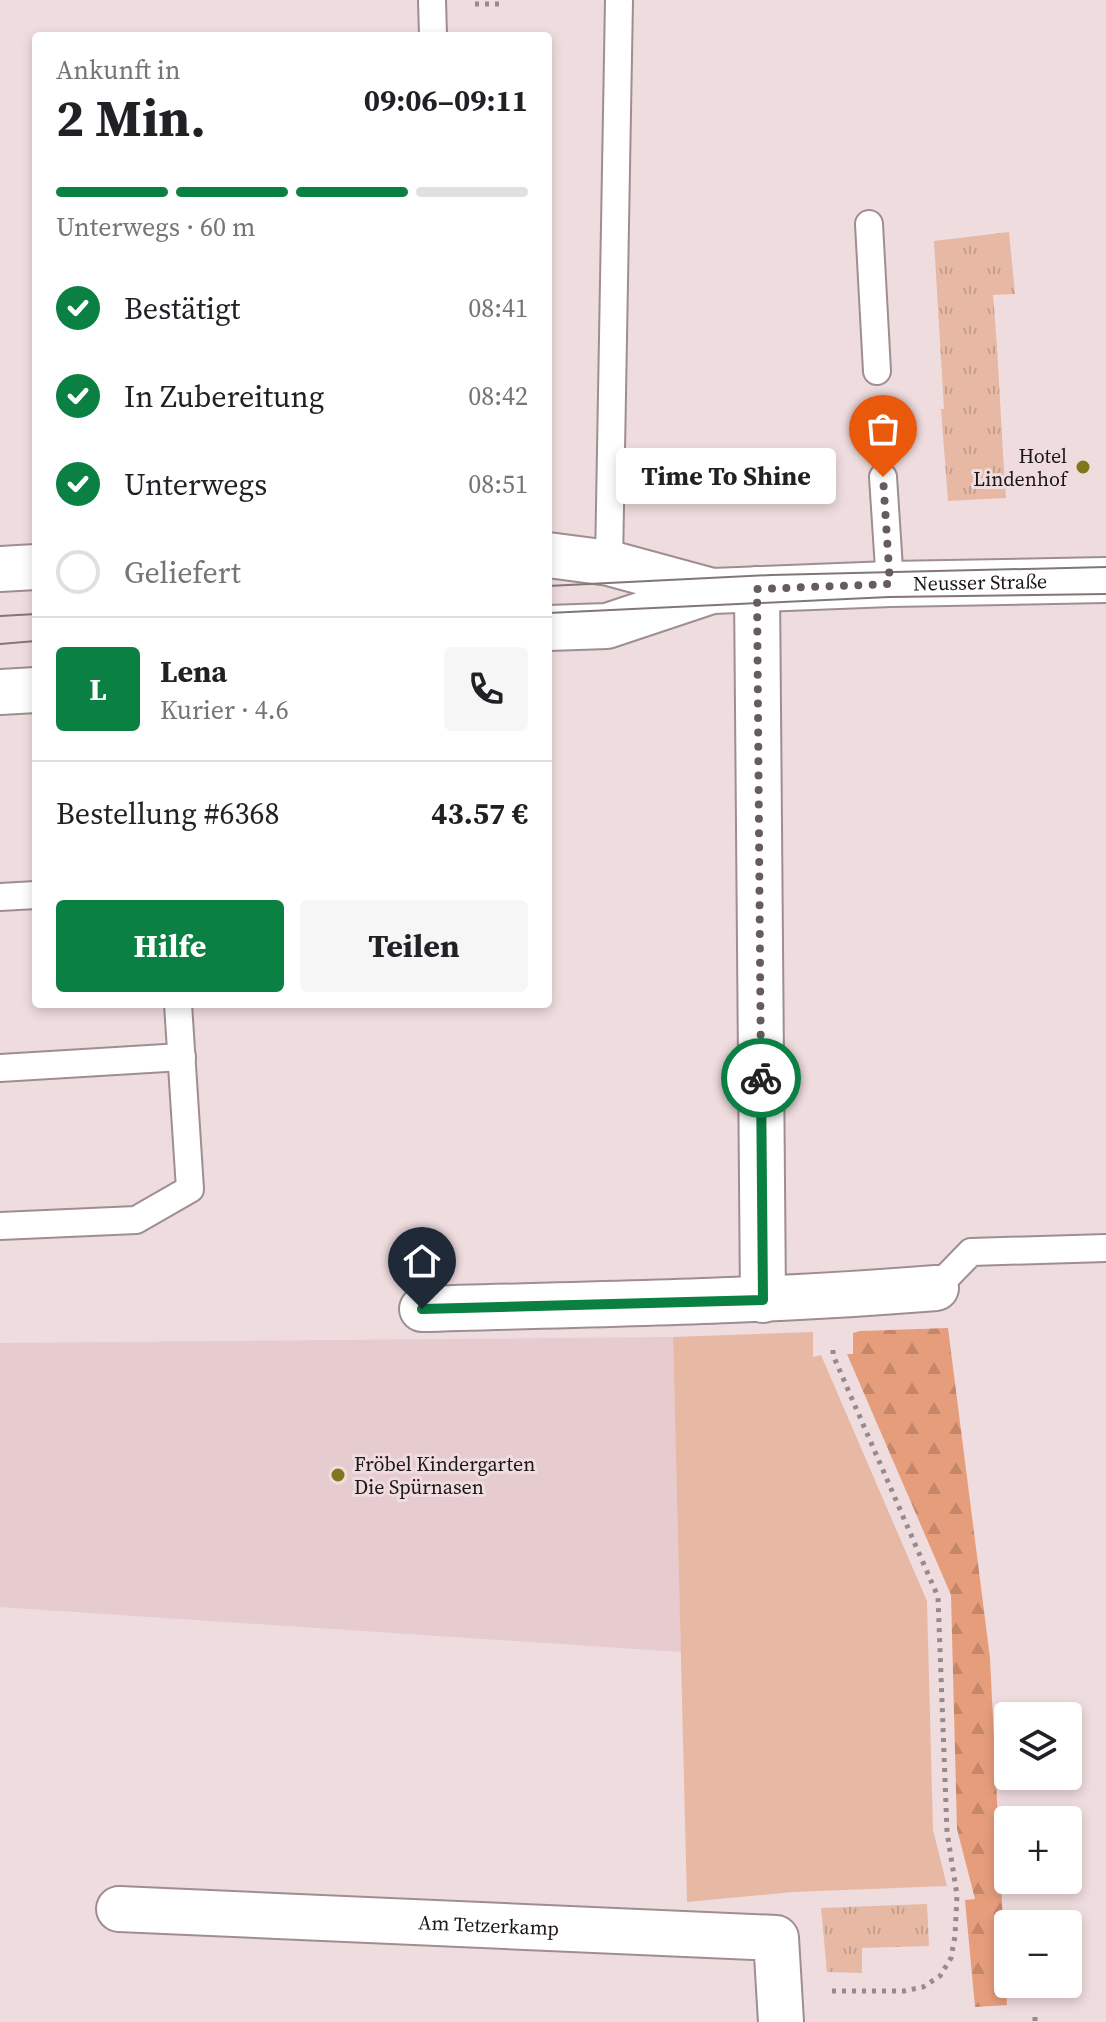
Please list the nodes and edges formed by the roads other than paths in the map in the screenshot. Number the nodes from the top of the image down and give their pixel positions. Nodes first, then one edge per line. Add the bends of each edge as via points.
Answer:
1 (432, 0) edge
2 (619, 0) edge
3 (433, 32) edge
4 (869, 224) dead end
5 (877, 371) dead end
6 (883, 477) dead end
7 (552, 556) edge
8 (609, 563) junction
9 (32, 567) edge
10 (0, 569) edge
11 (1106, 580) edge
12 (890, 584) junction
13 (757, 589) junction
14 (712, 591) junction
15 (552, 628) edge
16 (32, 690) edge
17 (0, 692) edge
18 (32, 895) edge
19 (0, 897) edge
20 (178, 1008) edge
21 (182, 1057) junction
22 (0, 1068) edge
23 (0, 1226) edge
24 (1106, 1248) edge
25 (936, 1288) joint
26 (763, 1300) junction
27 (422, 1309) dead end
28 (119, 1909) dead end
29 (780, 2006) edge

1 - 3 lane
2 - 8 lane
4 - 5 lane
6 - 12 lane
7 - 8 street, Neusser Straße
8 - 14 street, Neusser Straße
9 - 10 street
11 - 12 street, Neusser Straße
12 - 13 street, Neusser Straße
13 - 14 street, Neusser Straße
13 - 26 street
14 - 15 street, Neusser Straße via 607,626
16 - 17 street
18 - 19 lane
20 - 21 lane
21 - 22 lane
21 - 23 lane via 190,1189 136,1220
24 - 25 lane via 971,1252
25 - 26 street
26 - 27 street
28 - 29 street, Am Tetzerkamp via 776,1938

